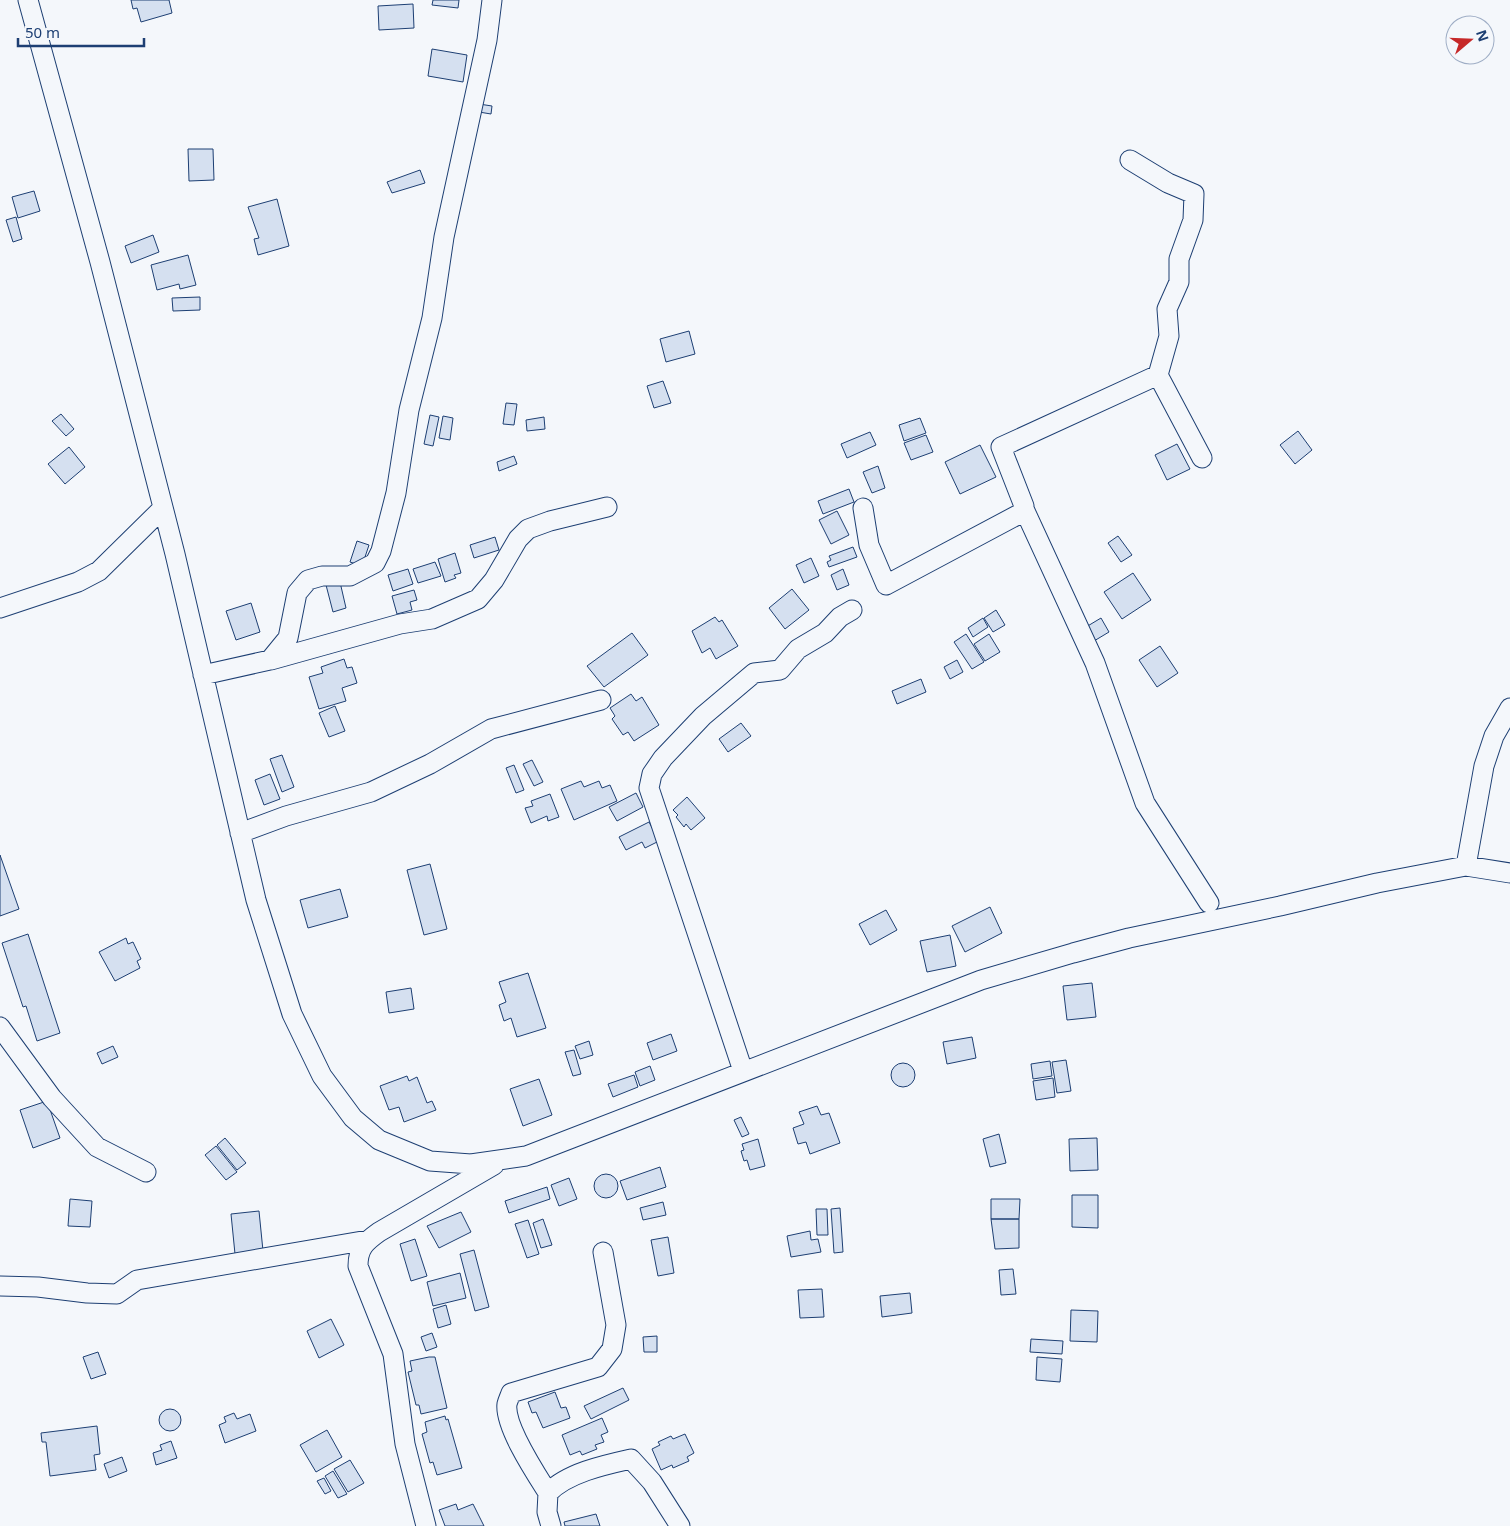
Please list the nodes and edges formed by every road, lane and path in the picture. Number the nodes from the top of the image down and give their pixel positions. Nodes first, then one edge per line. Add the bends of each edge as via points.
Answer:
1 (28, 0) edge
2 (492, 0) edge
3 (1130, 160) dead end
4 (1024, 506) dead end
5 (608, 507) dead end
6 (163, 508) junction
7 (863, 508) dead end
8 (0, 608) edge
9 (852, 610) dead end
10 (270, 660) junction
11 (203, 675) junction
12 (601, 700) dead end
13 (1510, 708) edge
14 (240, 833) junction
15 (1466, 866) junction
16 (1510, 873) edge
17 (1209, 903) dead end
18 (0, 1027) edge
19 (743, 1071) junction
20 (504, 1159) junction
21 (146, 1172) dead end
22 (368, 1240) junction
23 (603, 1252) dead end
24 (0, 1286) edge
25 (548, 1493) junction
26 (426, 1526) edge
27 (551, 1526) edge
28 (680, 1526) edge

1 - 6 street
2 - 10 street via 487,40 444,237 432,318 409,410 394,501 381,551 375,563 350,576 322,576 308,580 297,593 288,638
3 - 4 street via 1194,194 1192,220 1179,259 1179,282 1167,309 1169,336 1158,376 1001,447
5 - 10 street via 550,521 528,530 518,539 494,580 478,599 432,619 400,624
6 - 8 street via 99,571 78,582
6 - 11 street
7 - 17 street via 869,544 886,585 1025,511 1095,663 1145,803
9 - 19 street via 840,616 825,633 798,649 780,670 754,673 728,693 675,744 652,774 649,788
10 - 11 street
11 - 14 street
12 - 14 street via 490,729 430,764 371,792
13 - 15 street via 1494,736 1484,766
14 - 20 street via 256,900 292,1014 322,1076 353,1118 379,1140 430,1161 471,1164
15 - 16 street
15 - 19 street via 1377,883 1073,953 981,980
18 - 21 street via 52,1098 97,1147
19 - 20 street via 526,1156
20 - 22 street
22 - 24 street via 137,1280 117,1294
22 - 26 street via 358,1253 358,1266 393,1354 405,1444
23 - 25 street via 616,1325 612,1349 598,1367 511,1393 507,1405 510,1422 525,1456
25 - 27 street via 547,1512
25 - 28 street via 557,1483 631,1459 652,1482

